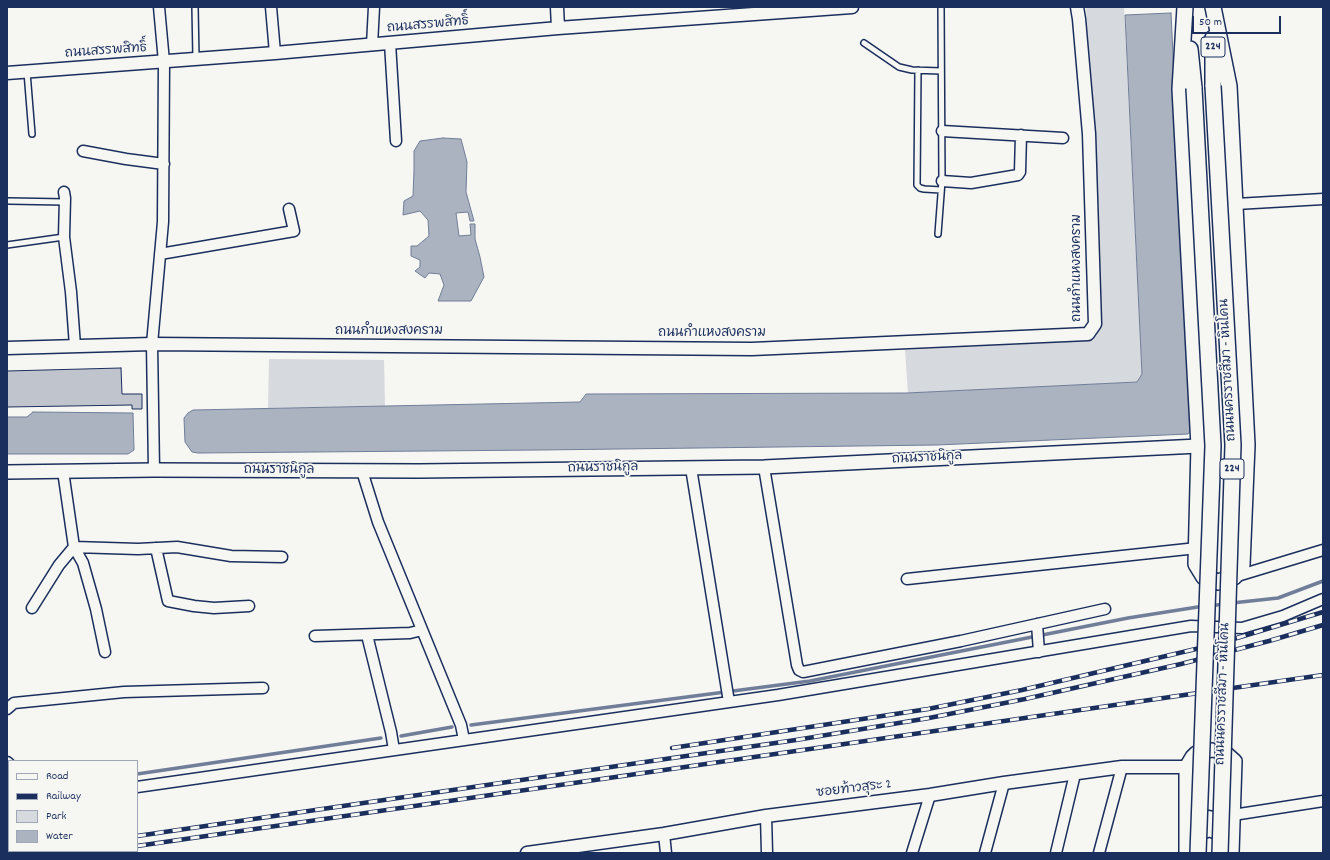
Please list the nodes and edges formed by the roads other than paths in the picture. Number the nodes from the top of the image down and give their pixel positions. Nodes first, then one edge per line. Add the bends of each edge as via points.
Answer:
1 (159, 7) edge
2 (195, 7) edge
3 (271, 7) edge
4 (374, 7) edge
5 (557, 7) edge
6 (852, 7) edge
7 (941, 7) edge
8 (1077, 7) edge
9 (1185, 7) edge
10 (1212, 7) edge
11 (779, 10) edge
12 (558, 28) junction
13 (864, 43) dead end
14 (390, 44) junction
15 (372, 45) junction
16 (275, 53) junction
17 (196, 59) junction
18 (164, 62) junction
19 (918, 70) junction
20 (27, 71) junction
21 (940, 72) junction
22 (7, 73) edge
23 (942, 130) junction
24 (32, 134) dead end
25 (1021, 135) junction
26 (1064, 138) dead end
27 (396, 141) dead end
28 (83, 151) dead end
29 (164, 164) junction
30 (942, 186) junction
31 (65, 197) joint
32 (1323, 199) edge
33 (8, 201) dead end
34 (1236, 204) junction
35 (289, 209) dead end
36 (938, 234) dead end
37 (64, 237) junction
38 (7, 245) edge
39 (160, 254) junction
40 (152, 344) junction
41 (76, 346) junction
42 (7, 348) edge
43 (1199, 446) junction
44 (764, 467) junction
45 (691, 468) junction
46 (154, 470) junction
47 (63, 471) junction
48 (362, 471) junction
49 (7, 472) edge
50 (74, 547) junction
51 (156, 548) junction
52 (1197, 548) junction
53 (1323, 550) edge
54 (282, 557) dead end
55 (1234, 577) junction
56 (907, 579) dead end
57 (1323, 599) edge
58 (249, 606) dead end
59 (32, 608) dead end
60 (1105, 609) dead end
61 (1037, 627) junction
62 (422, 630) junction
63 (368, 635) junction
64 (315, 636) dead end
65 (1038, 648) junction
66 (105, 652) dead end
67 (264, 688) dead end
68 (728, 700) junction
69 (7, 709) edge
70 (464, 740) junction
71 (394, 750) junction
72 (1122, 767) junction
73 (1186, 767) junction
74 (1075, 774) junction
75 (1004, 782) junction
76 (138, 787) edge
77 (930, 795) junction
78 (1323, 801) edge
79 (1186, 806) junction
80 (1233, 815) junction
81 (766, 816) junction
82 (664, 834) junction
83 (1186, 847) edge
84 (1232, 848) edge
85 (564, 850) edge
86 (527, 853) edge
87 (666, 853) edge
88 (767, 853) edge
89 (912, 853) edge
90 (985, 853) edge
91 (1056, 853) edge
92 (1099, 853) edge
93 (1198, 853) edge
94 (1220, 853) edge

1 - 18 street
2 - 17 lane
3 - 16 street
4 - 15 street
5 - 12 street
6 - 11 street, ถนนสรรพสิทธิ์
7 - 21 lane
8 - 40 street, ถนนกำแหงสงคราม via 1089,134 1095,324 1088,334 752,349
9 - 43 main road via 1180,89
9 - 93 main road, bridge via 1194,88 1213,446
10 - 34 main road via 1229,86
10 - 94 main road, ถนนนครราชสีมา - หินโคน / 224, bridge via 1213,86 1233,445
11 - 12 street, ถนนสรรพสิทธิ์
12 - 14 street, ถนนสรรพสิทธิ์
13 - 19 lane via 899,67
14 - 15 street, ถนนสรรพสิทธิ์
14 - 27 street
15 - 16 street, ถนนสรรพสิทธิ์
16 - 17 street, ถนนสรรพสิทธิ์
17 - 18 street, ถนนสรรพสิทธิ์
18 - 20 street, ถนนสรรพสิทธิ์
18 - 29 street
19 - 21 lane
19 - 30 lane via 917,185 924,189
20 - 22 street, ถนนสรรพสิทธิ์
20 - 24 lane
21 - 23 lane
23 - 25 street
23 - 30 lane
25 - 26 street
25 - 30 street via 1018,175
28 - 29 street
29 - 39 street
30 - 36 lane
31 - 33 lane
31 - 37 street
32 - 34 street
34 - 55 main road via 1248,445 1242,565
35 - 39 street via 294,231
37 - 38 lane
37 - 41 street
39 - 40 street
40 - 41 street, ถนนกำแหงสงคราม
40 - 46 street
41 - 42 street, ถนนกำแหงสงคราม
43 - 44 main road, ถนนราชนิกูล
43 - 52 main road
44 - 45 main road, ถนนราชนิกูล
44 - 61 street via 799,670 811,671
45 - 48 main road, ถนนราชนิกูล
45 - 68 street
46 - 47 main road, ถนนราชนิกูล
46 - 48 main road, ถนนราชนิกูล
47 - 49 main road, ถนนราชนิกูล
47 - 50 street
48 - 62 street via 378,522
50 - 51 street
50 - 59 street via 59,565
50 - 66 street via 83,563
51 - 54 street via 177,547 231,556
51 - 58 street via 168,601 214,608
52 - 55 main road via 1196,564 1204,577 1218,582
52 - 56 street
53 - 55 street
57 - 65 street via 1283,616 1242,628 1191,626
60 - 61 street
61 - 65 street
62 - 63 street
62 - 70 street
63 - 64 street
63 - 71 street
65 - 68 street
67 - 69 street via 124,692 14,703
68 - 70 street
70 - 71 street
71 - 76 street
72 - 73 street, ซอยท้าวสุระ 2
72 - 74 street, ซอยท้าวสุระ 2
72 - 92 street
73 - 79 main road
73 - 80 main road via 1196,753 1212,750 1226,753 1235,761
74 - 75 street, ซอยท้าวสุระ 2
74 - 91 street
75 - 77 street, ซอยท้าวสุระ 2
75 - 90 street
77 - 81 street, ซอยท้าวสุระ 2
77 - 89 street
78 - 80 street
79 - 80 main road via 1197,816 1220,819
79 - 83 main road
80 - 84 main road
81 - 82 street, ซอยท้าวสุระ 2
81 - 88 street
82 - 85 street, ซอยท้าวสุระ 2
82 - 87 street
83 - 84 main road via 1196,833 1210,830 1224,835
85 - 86 street, ซอยท้าวสุระ 2

